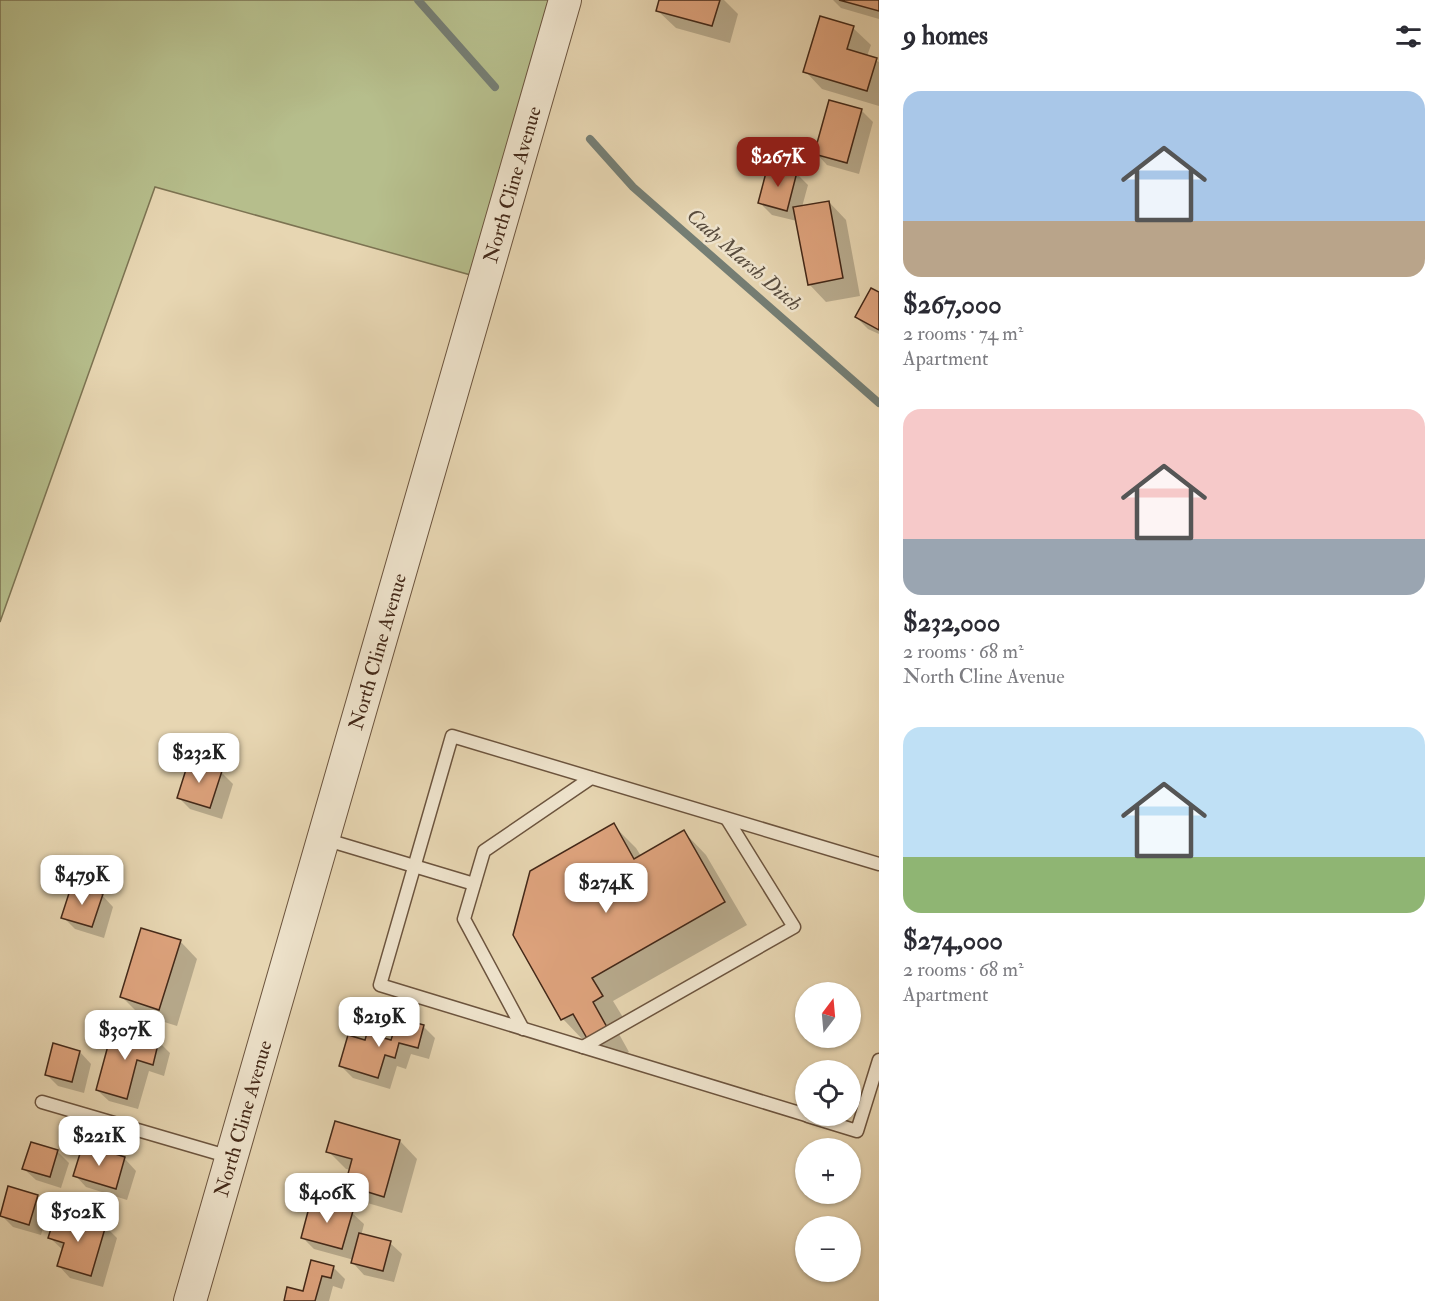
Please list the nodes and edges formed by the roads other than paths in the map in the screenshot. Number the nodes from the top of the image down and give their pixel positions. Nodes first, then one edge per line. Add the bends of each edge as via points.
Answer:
1 (565, 0) edge
2 (591, 778) junction
3 (727, 819) junction
4 (323, 839) junction
5 (879, 864) edge
6 (414, 867) junction
7 (474, 884) junction
8 (523, 1029) junction
9 (584, 1047) junction
10 (879, 1060) edge
11 (42, 1102) dead end
12 (795, 1112) edge
13 (861, 1118) edge
14 (840, 1126) edge
15 (859, 1126) edge
16 (231, 1158) junction
17 (190, 1301) edge

1 - 4 street, North Cline Avenue
2 - 3 lane
2 - 6 lane via 452,736
2 - 7 lane via 484,851
3 - 5 lane
3 - 9 lane via 794,927
4 - 6 lane
4 - 16 street, North Cline Avenue
6 - 7 lane
6 - 8 lane via 380,985
7 - 8 lane via 464,919
8 - 9 lane
9 - 12 lane
10 - 13 lane
11 - 16 lane
14 - 15 lane via 857,1131
16 - 17 street, North Cline Avenue

